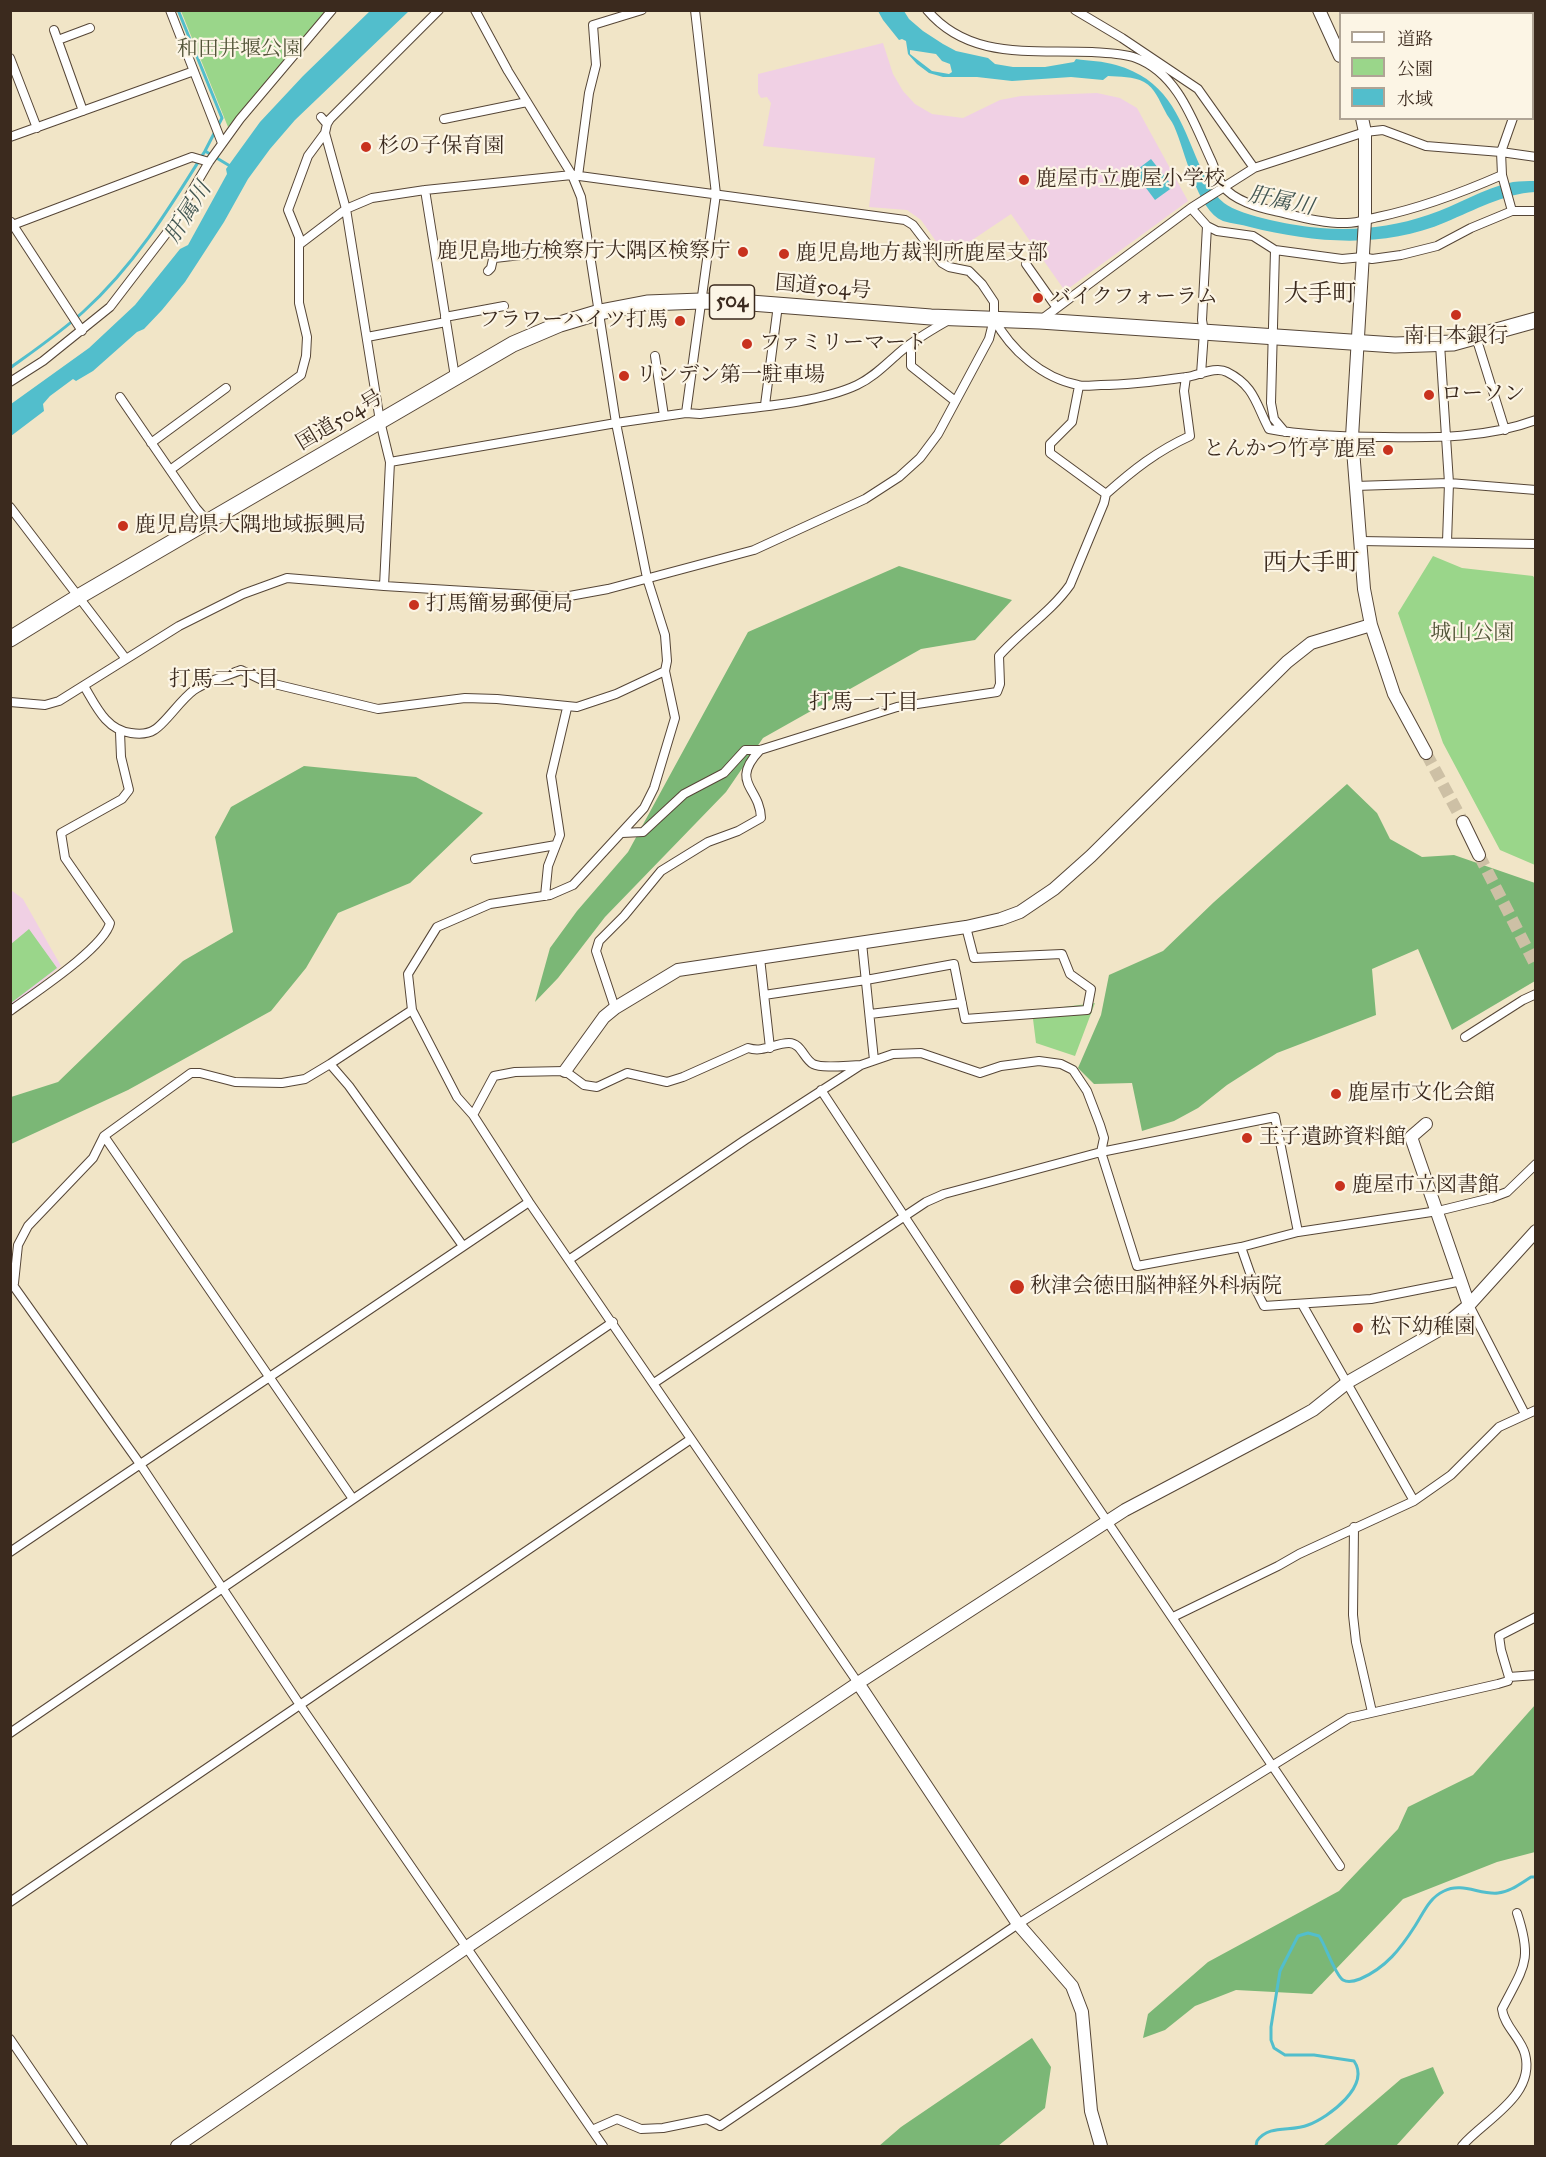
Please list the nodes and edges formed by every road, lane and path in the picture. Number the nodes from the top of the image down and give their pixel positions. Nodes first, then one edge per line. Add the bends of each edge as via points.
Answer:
1 (170, 10) edge
2 (332, 10) edge
3 (439, 10) edge
4 (475, 10) edge
5 (642, 10) edge
6 (695, 10) edge
7 (927, 10) edge
8 (1074, 10) edge
9 (1319, 10) edge
10 (90, 28) dead end
11 (54, 30) dead end
12 (58, 40) junction
13 (1339, 52) edge
14 (10, 58) edge
15 (194, 71) junction
16 (527, 102) junction
17 (83, 111) junction
18 (444, 119) dead end
19 (1362, 120) edge
20 (1512, 120) edge
21 (37, 128) junction
22 (1365, 132) junction
23 (325, 133) junction
24 (10, 137) edge
25 (222, 143) junction
26 (1501, 152) junction
27 (1536, 157) edge
28 (209, 162) junction
29 (1254, 168) junction
30 (575, 175) junction
31 (1503, 178) junction
32 (1222, 187) junction
33 (425, 190) junction
34 (716, 194) junction
35 (1191, 208) junction
36 (346, 209) junction
37 (1512, 209) junction
38 (1536, 211) edge
39 (1365, 220) junction
40 (11, 224) edge
41 (1207, 226) junction
42 (300, 244) junction
43 (589, 247) junction
44 (1275, 250) junction
45 (1363, 257) junction
46 (1026, 264) dead end
47 (488, 271) dead end
48 (701, 301) junction
49 (778, 305) junction
50 (504, 306) dead end
51 (1057, 308) junction
52 (600, 312) junction
53 (953, 317) junction
54 (446, 319) junction
55 (994, 319) junction
56 (1536, 320) edge
57 (1040, 321) junction
58 (82, 331) junction
59 (1204, 332) junction
60 (1272, 336) junction
61 (367, 337) junction
62 (1476, 337) junction
63 (914, 342) junction
64 (1359, 342) junction
65 (1440, 344) junction
66 (655, 356) dead end
67 (1201, 374) junction
68 (455, 377) junction
69 (1186, 377) junction
70 (10, 382) edge
71 (1079, 386) junction
72 (226, 388) dead end
73 (120, 397) dead end
74 (955, 401) junction
75 (765, 405) junction
76 (686, 413) junction
77 (664, 416) junction
78 (1536, 420) edge
79 (380, 421) junction
80 (616, 423) junction
81 (1505, 430) junction
82 (1285, 432) junction
83 (1352, 437) junction
84 (1445, 438) junction
85 (151, 443) junction
86 (390, 462) junction
87 (170, 470) junction
88 (1449, 483) junction
89 (1355, 486) junction
90 (1536, 490) edge
91 (1106, 494) junction
92 (10, 507) edge
93 (208, 522) junction
94 (1360, 541) junction
95 (1447, 542) junction
96 (1536, 544) edge
97 (646, 578) junction
98 (384, 586) junction
99 (78, 597) junction
100 (1371, 625) junction
101 (10, 639) edge
102 (126, 659) junction
103 (665, 671) junction
104 (84, 686) junction
105 (12, 705) edge
106 (567, 708) junction
107 (120, 732) junction
108 (760, 750) junction
109 (1426, 753) tunnel mouth
110 (1463, 822) tunnel mouth
111 (622, 833) junction
112 (556, 845) junction
113 (1479, 855) tunnel mouth
114 (475, 859) dead end
115 (545, 896) junction
116 (966, 927) junction
117 (862, 943) junction
118 (760, 958) junction
119 (866, 980) junction
120 (1536, 994) edge
121 (764, 995) junction
122 (962, 1003) junction
123 (615, 1008) junction
124 (412, 1010) junction
125 (10, 1011) edge
126 (870, 1014) junction
127 (1465, 1037) dead end
128 (770, 1048) junction
129 (874, 1060) junction
130 (330, 1064) junction
131 (861, 1065) junction
132 (565, 1071) junction
133 (821, 1090) junction
134 (473, 1115) junction
135 (1426, 1124) dead end
136 (104, 1136) junction
137 (1101, 1152) junction
138 (1536, 1164) edge
139 (529, 1202) junction
140 (1438, 1211) junction
141 (904, 1217) junction
142 (1536, 1231) edge
143 (1298, 1232) junction
144 (463, 1246) junction
145 (1241, 1247) junction
146 (570, 1259) junction
147 (1462, 1281) junction
148 (12, 1282) edge
149 (1302, 1304) junction
150 (1470, 1305) junction
151 (613, 1322) junction
152 (269, 1377) junction
153 (1348, 1382) junction
154 (654, 1383) junction
155 (1536, 1410) edge
156 (1525, 1414) junction
157 (691, 1439) junction
158 (140, 1464) junction
159 (353, 1499) junction
160 (1414, 1501) junction
161 (1107, 1521) junction
162 (1354, 1527) junction
163 (10, 1552) edge
164 (223, 1588) junction
165 (1173, 1617) junction
166 (1536, 1617) edge
167 (1536, 1675) edge
168 (1509, 1677) junction
169 (858, 1683) junction
170 (300, 1704) junction
171 (1372, 1712) junction
172 (10, 1733) edge
173 (1271, 1766) junction
174 (1340, 1866) dead end
175 (10, 1902) edge
176 (1517, 1913) dead end
177 (1018, 1924) junction
178 (467, 1947) junction
179 (10, 2039) edge
180 (591, 2130) junction
181 (83, 2146) edge
182 (177, 2146) edge
183 (603, 2146) edge
184 (1101, 2146) edge
185 (1462, 2146) edge

1 - 15 street
2 - 25 street
3 - 23 street via 330,119 324,120
4 - 16 street
5 - 30 street via 593,25 596,65
6 - 34 street
7 - 32 street via 948,29 976,45 1009,51 1109,53 1136,58 1157,69 1190,113
8 - 29 street via 1198,89
9 - 13 street
10 - 12 street
11 - 12 street
12 - 17 street
14 - 21 street
15 - 17 street
15 - 25 street
16 - 18 street
16 - 30 street
17 - 21 street
19 - 22 street
20 - 26 street
21 - 24 street
22 - 26 street via 1383,130 1426,146
22 - 29 street
22 - 39 street
23 - 36 street
23 - 42 street via 308,156 288,210
25 - 28 street
26 - 27 street
26 - 31 street
28 - 40 street via 192,157
28 - 58 street via 169,230 134,278 110,307
29 - 32 street
30 - 33 street
30 - 34 street
30 - 43 street
31 - 37 street
31 - 39 street via 1445,200
32 - 35 street
32 - 39 street via 1258,207 1301,217 1346,223
33 - 36 street via 372,198
33 - 54 street
34 - 48 street
34 - 55 street via 905,220 942,263 969,271 982,284 994,302
35 - 41 street
35 - 51 street
36 - 42 street
36 - 61 street
37 - 38 street
37 - 45 street via 1437,246 1372,259
39 - 45 street
40 - 58 street
41 - 44 street via 1253,236
41 - 59 street
42 - 87 street via 299,303 307,337 302,375
43 - 47 street via 495,258
43 - 52 street
44 - 45 street via 1342,259
44 - 60 street
45 - 64 street
46 - 51 street
48 - 49 highway, 国道504号 / 504
48 - 52 highway, 国道504号 / 504 via 647,303
48 - 76 street
49 - 53 highway, 国道504号 / 504
49 - 75 street
50 - 54 street
51 - 57 street
52 - 68 highway, 国道504号 / 504 via 513,344
52 - 80 street
53 - 55 highway, 国道504号 / 504
53 - 63 street
54 - 61 street
54 - 68 street
55 - 57 highway, 国道504号 / 504
55 - 71 street via 1017,351 1056,378
55 - 74 street via 988,339
56 - 62 highway, 国道504号 / 504
57 - 59 highway, 国道504号 / 504
58 - 70 street
59 - 60 highway, 国道504号 / 504
59 - 67 street
60 - 64 highway, 国道504号 / 504
60 - 82 street via 1270,403 1274,419
61 - 79 street
62 - 65 highway, 国道504号 / 504
62 - 81 street
63 - 74 street via 911,366
63 - 75 street via 878,373 855,386
64 - 65 highway, 国道504号 / 504
64 - 83 street
65 - 84 street
66 - 77 street
67 - 69 street
67 - 82 street via 1225,370 1243,382 1252,392 1269,429
68 - 79 highway, 国道504号 / 504
69 - 71 street
69 - 91 street via 1190,436 1160,451
71 - 91 street via 1072,422 1050,444 1050,453
72 - 85 street
73 - 85 street
74 - 97 street via 920,458 865,500 754,550
75 - 76 street
76 - 77 street
77 - 80 street
78 - 81 street
79 - 86 street
79 - 93 highway, 国道504号 / 504
80 - 86 street
80 - 97 street
81 - 84 street
82 - 83 street
83 - 84 street
83 - 89 street
84 - 88 street
85 - 87 street
86 - 98 street
87 - 93 street
88 - 89 street
88 - 90 street
88 - 95 street
89 - 94 street
91 - 108 street via 1063,596 999,656 997,692 897,707
92 - 99 street
93 - 99 highway, 国道504号 / 504
94 - 95 street
94 - 100 street
95 - 96 street
97 - 98 street via 564,597
97 - 103 street via 665,635
98 - 102 street via 287,578 243,594 179,626
99 - 101 highway, 国道504号 / 504
99 - 102 street
100 - 109 street via 1394,694
100 - 116 street via 1311,643 1287,662 1054,889 1020,912
102 - 104 street
103 - 106 street via 616,694
103 - 111 street via 675,718 654,788 644,808
104 - 105 street via 45,705
104 - 107 street via 102,715
106 - 107 street via 465,698 378,709 266,682 241,670 195,689 154,730 139,734
106 - 112 street via 550,776 560,835
107 - 125 street via 129,790 122,799 61,833 64,858 104,912 110,923 108,931 82,957
108 - 111 street via 745,750 724,773 684,794 643,832
108 - 123 street via 748,766 746,781 761,818 708,842 661,871 599,941 596,951
110 - 113 street
111 - 115 street via 573,885
112 - 114 street
112 - 115 street via 548,866
115 - 124 street via 490,904 437,927 408,974
116 - 117 street
116 - 122 street via 974,958 1062,954 1070,974 1091,989 1087,1010 965,1018
117 - 118 street
117 - 119 street
118 - 121 street
118 - 123 street via 678,970
119 - 121 street
119 - 122 street via 954,964
119 - 126 street
120 - 127 street
121 - 128 street
122 - 126 street
123 - 132 street via 604,1017
124 - 130 street
124 - 134 street via 457,1097
126 - 129 street
128 - 131 street via 791,1043 799,1046 816,1065
128 - 132 street via 748,1048 667,1082 627,1073 597,1087 584,1085
129 - 131 street
129 - 137 street via 893,1054 921,1053 980,1073 1039,1061 1061,1064 1073,1070 1091,1099 1104,1138
130 - 136 street via 304,1079 282,1083 235,1082 190,1073
130 - 144 street
131 - 133 street
132 - 134 street via 494,1076
133 - 141 street
133 - 146 street
134 - 139 street
135 - 140 street via 1411,1137
136 - 148 street via 93,1158 28,1226 18,1245
136 - 152 street
137 - 141 street via 944,1194
137 - 143 street via 1275,1117
137 - 145 street via 1137,1266
138 - 140 street via 1508,1192
139 - 144 street
139 - 146 street
140 - 143 street
140 - 147 street
141 - 154 street
141 - 161 street
142 - 150 street
143 - 145 street
144 - 152 street
145 - 149 street via 1264,1306
146 - 151 street
147 - 149 street via 1371,1299
147 - 150 street
148 - 158 street
149 - 153 street
150 - 153 street via 1439,1330
150 - 156 street
151 - 154 street
151 - 159 street
152 - 158 street
152 - 159 street
153 - 160 street
153 - 161 street via 1304,1415
154 - 157 street
155 - 156 street
156 - 160 street via 1499,1427 1451,1474
157 - 169 street
157 - 170 street
158 - 163 street
158 - 164 street
159 - 164 street
160 - 162 street
161 - 165 street
161 - 169 street
162 - 165 street
162 - 171 street via 1353,1614
164 - 170 street
164 - 172 street
165 - 173 street
166 - 168 street via 1499,1636
167 - 168 street
168 - 171 street via 1498,1684
169 - 177 street
169 - 178 street
170 - 175 street
170 - 178 street
171 - 173 street via 1349,1718
173 - 174 street
173 - 177 street
176 - 185 street via 1526,1943 1525,1966 1502,2009 1525,2053 1527,2068 1513,2099
177 - 180 street via 720,2126 707,2119 641,2129 617,2119
177 - 184 street via 1072,1986 1079,2001 1091,2111
178 - 180 street
178 - 182 street
179 - 181 street
180 - 183 street

